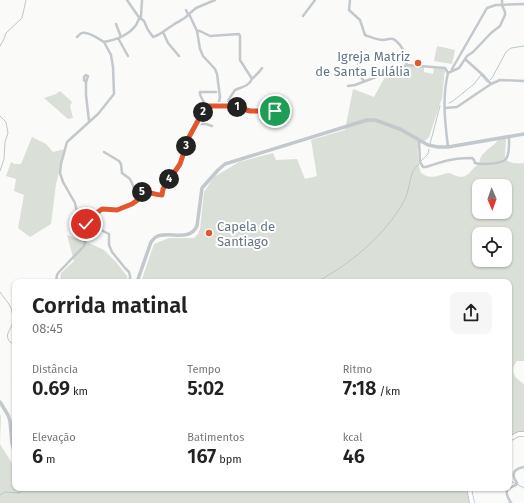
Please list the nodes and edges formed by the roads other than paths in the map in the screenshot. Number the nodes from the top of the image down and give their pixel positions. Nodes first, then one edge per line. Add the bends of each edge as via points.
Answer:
1 (127, 0) edge
2 (142, 0) edge
3 (215, 0) edge
4 (315, 0) edge
5 (350, 0) edge
6 (502, 0) edge
7 (524, 4) edge
8 (502, 5) junction
9 (186, 10) dead end
10 (189, 14) junction
11 (303, 16) dead end
12 (140, 18) junction
13 (116, 24) dead end
14 (163, 32) junction
15 (197, 32) junction
16 (77, 37) dead end
17 (120, 37) junction
18 (104, 42) junction
19 (128, 56) dead end
20 (179, 56) dead end
21 (357, 57) dead end
22 (465, 60) junction
23 (407, 65) junction
24 (262, 68) dead end
25 (452, 69) dead end
26 (448, 73) junction
27 (252, 79) junction
28 (364, 81) junction
29 (524, 81) edge
30 (86, 82) dead end
31 (491, 84) junction
32 (348, 86) dead end
33 (216, 92) dead end
34 (206, 106) junction
35 (215, 106) junction
36 (227, 106) junction
37 (445, 108) junction
38 (280, 112) dead end
39 (89, 122) junction
40 (196, 124) junction
41 (212, 126) dead end
42 (524, 134) edge
43 (509, 137) junction
44 (419, 140) junction
45 (448, 147) junction
46 (104, 152) dead end
47 (141, 192) junction
48 (86, 224) junction
49 (56, 279) edge
50 (130, 279) edge
51 (138, 279) edge
52 (0, 402) edge
53 (524, 434) edge
54 (512, 438) edge
55 (12, 443) edge
56 (524, 467) edge
57 (512, 486) edge
58 (470, 491) edge
59 (507, 491) edge
60 (472, 503) edge
61 (511, 503) edge

1 - 12 street
2 - 12 street
3 - 10 street
4 - 11 street
5 - 23 street via 349,10 360,20 365,35 396,41 407,54
6 - 8 street
7 - 8 street
8 - 22 street via 505,15 500,26
8 - 25 street via 489,6 484,11
9 - 10 street
10 - 14 street
10 - 15 street
12 - 14 street via 153,37
12 - 17 street via 136,25
13 - 17 street
14 - 20 street
15 - 27 street via 210,36 239,34 240,60
15 - 35 street via 200,49 217,74 220,97
16 - 18 street via 84,33
17 - 18 street
17 - 19 street
18 - 39 street via 111,55 114,94
21 - 28 street
22 - 26 street via 459,68
22 - 31 street
23 - 26 street via 445,68
23 - 28 street via 401,73 384,74
24 - 27 street
26 - 37 street via 445,84
27 - 36 street via 246,86 235,90
28 - 32 street
29 - 31 street via 500,80
30 - 39 street
31 - 37 street via 457,107
33 - 34 street via 200,92
34 - 35 street
34 - 40 street
35 - 36 street
36 - 38 street via 250,111
37 - 45 street
39 - 48 street via 67,142 60,173 75,203 78,218
40 - 41 street
40 - 47 street via 180,164 163,189 162,195
42 - 43 street
43 - 44 street via 507,158 504,161 477,164 472,158 460,158 426,167 420,162
43 - 45 street
44 - 45 street via 428,145
44 - 51 street via 400,129 375,120 367,120 225,164 202,188 196,230 186,235 156,237 151,242
46 - 47 street via 119,161 122,173 130,179 135,190 139,189
47 - 48 street via 139,199 132,204 117,210 102,209
48 - 49 street via 83,228 84,246 59,272
48 - 50 street via 109,234 112,252 129,272
52 - 55 street via 10,421
53 - 54 main road
56 - 57 street via 514,471 517,483
58 - 60 main road
59 - 61 street

